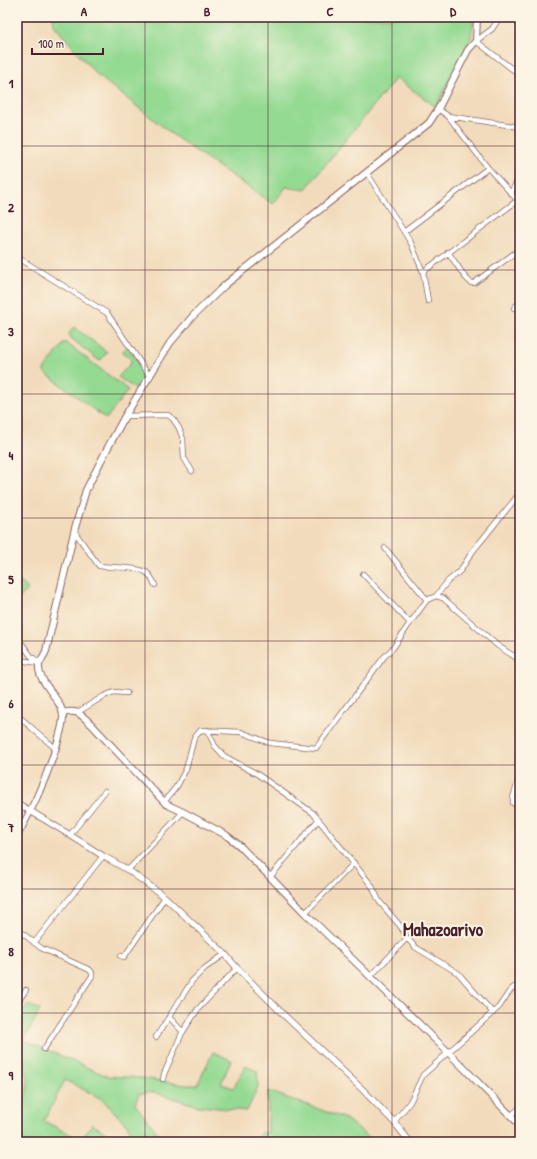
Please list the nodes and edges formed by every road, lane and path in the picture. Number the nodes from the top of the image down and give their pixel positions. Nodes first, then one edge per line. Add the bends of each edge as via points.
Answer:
1 (477, 17) edge
2 (500, 17) edge
3 (476, 41) junction
4 (520, 75) edge
5 (438, 109) junction
6 (448, 116) junction
7 (520, 127) edge
8 (488, 168) junction
9 (367, 173) junction
10 (520, 175) edge
11 (511, 193) junction
12 (519, 201) edge
13 (404, 232) junction
14 (520, 249) edge
15 (448, 252) junction
16 (17, 257) edge
17 (423, 272) junction
18 (428, 301) dead end
19 (520, 302) edge
20 (514, 308) dead end
21 (150, 377) junction
22 (125, 416) junction
23 (192, 471) dead end
24 (520, 493) edge
25 (74, 532) junction
26 (386, 548) dead end
27 (363, 574) dead end
28 (155, 585) dead end
29 (436, 596) junction
30 (428, 600) junction
31 (410, 623) junction
32 (17, 637) edge
33 (17, 660) edge
34 (520, 660) edge
35 (40, 663) junction
36 (127, 693) dead end
37 (63, 712) junction
38 (78, 712) junction
39 (17, 715) edge
40 (207, 730) junction
41 (56, 748) junction
42 (520, 775) edge
43 (105, 791) dead end
44 (164, 802) junction
45 (17, 803) edge
46 (520, 804) edge
47 (30, 811) junction
48 (183, 812) junction
49 (319, 819) junction
50 (70, 835) junction
51 (17, 836) edge
52 (103, 856) junction
53 (354, 863) junction
54 (128, 870) junction
55 (270, 877) junction
56 (165, 897) junction
57 (305, 913) junction
58 (17, 929) edge
59 (408, 938) junction
60 (34, 943) junction
61 (225, 954) junction
62 (121, 956) dead end
63 (237, 968) junction
64 (370, 977) junction
65 (520, 988) edge
66 (26, 990) dead end
67 (17, 1002) edge
68 (493, 1013) junction
69 (169, 1017) junction
70 (183, 1032) junction
71 (156, 1037) dead end
72 (44, 1049) dead end
73 (448, 1052) junction
74 (163, 1079) dead end
75 (520, 1108) edge
76 (511, 1115) junction
77 (394, 1122) junction
78 (520, 1125) edge
79 (410, 1142) edge

1 - 3 main road
2 - 3 street via 492,29
3 - 4 street
3 - 5 main road via 468,50
5 - 6 street
5 - 9 main road via 429,123
6 - 7 street
6 - 8 street
8 - 11 street
8 - 13 street
9 - 13 street
9 - 21 main road via 225,285 181,329
10 - 11 street
11 - 12 street
12 - 15 street
13 - 17 street via 412,243
14 - 15 street via 474,283 465,277
15 - 17 street
16 - 21 street via 107,313
17 - 18 street
19 - 20 street
21 - 22 main road
22 - 23 street via 168,415 173,419 183,439 184,458
22 - 25 main road via 86,490
24 - 29 street via 460,570
25 - 28 street via 99,566 145,572
25 - 35 main road via 46,651
26 - 30 street
27 - 31 street
29 - 30 street
29 - 34 street via 443,598 498,646
30 - 31 street
31 - 40 street via 316,748 270,743 241,732
32 - 35 street
33 - 35 street
35 - 37 main road via 40,674
36 - 38 street via 114,692
37 - 38 main road
37 - 41 main road
38 - 44 main road
39 - 41 street
40 - 44 street via 201,730 194,738 186,769
40 - 49 street via 215,746 224,756 257,774
41 - 47 main road
42 - 46 street via 513,803
43 - 50 street
44 - 48 main road
45 - 47 street
47 - 50 street
47 - 51 main road
48 - 54 street
48 - 55 main road via 226,835
49 - 53 street
49 - 55 street
50 - 52 street
52 - 54 street
52 - 60 street
53 - 57 street
53 - 59 street
54 - 56 street
55 - 57 main road
56 - 61 street
56 - 62 street via 124,957
57 - 64 main road
58 - 60 street
59 - 64 street
59 - 68 street via 415,947 458,973
60 - 72 street via 92,973
61 - 63 street
61 - 69 street via 192,981
63 - 70 street via 198,1009
63 - 77 street
64 - 73 main road
65 - 68 street via 514,987
66 - 67 street
68 - 73 street
69 - 70 street
69 - 71 street
70 - 74 street
73 - 76 main road
73 - 77 street via 423,1075 410,1102
75 - 76 street
76 - 78 main road
77 - 79 street

